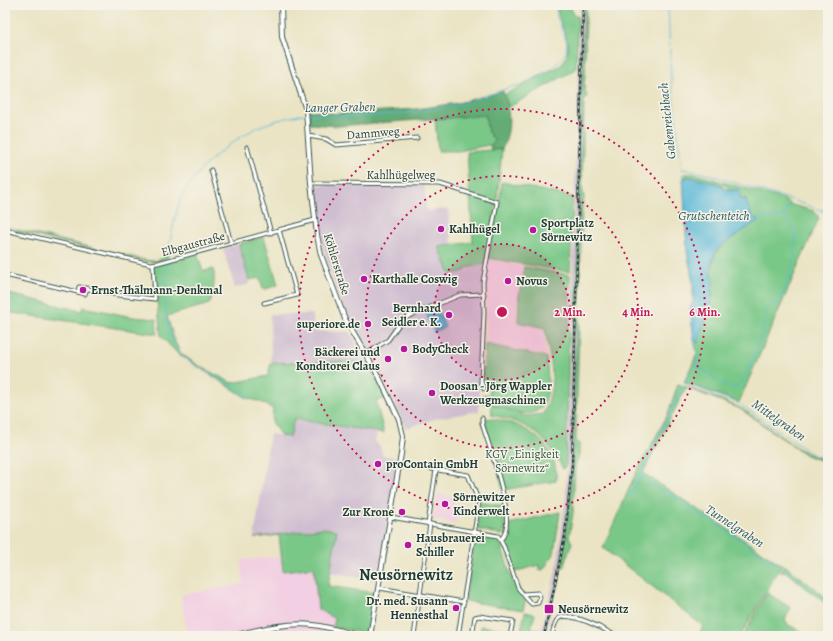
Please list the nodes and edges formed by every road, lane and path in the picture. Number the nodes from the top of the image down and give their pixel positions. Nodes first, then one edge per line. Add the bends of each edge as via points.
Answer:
1 (281, 5) edge
2 (308, 136) junction
3 (417, 138) dead end
4 (247, 147) dead end
5 (211, 170) dead end
6 (310, 183) junction
7 (315, 220) junction
8 (5, 230) edge
9 (280, 230) junction
10 (271, 233) junction
11 (231, 243) junction
12 (153, 264) junction
13 (5, 275) edge
14 (87, 288) junction
15 (78, 292) junction
16 (484, 294) junction
17 (264, 303) dead end
18 (366, 354) junction
19 (484, 389) dead end
20 (482, 418) dead end
21 (432, 469) dead end
22 (436, 470) junction
23 (391, 518) junction
24 (429, 524) junction
25 (475, 531) junction
26 (501, 539) junction
27 (379, 588) junction
28 (523, 594) junction
29 (419, 595) junction
30 (464, 602) junction
31 (5, 634) edge
32 (458, 635) edge
33 (12, 636) edge
34 (236, 636) edge
35 (361, 636) edge
36 (370, 636) edge
37 (414, 636) edge
38 (472, 636) edge
39 (510, 636) edge
40 (552, 636) edge
41 (616, 636) edge

1 - 2 street, Köhlerstraße via 284,43 306,110
2 - 3 street, Dammweg via 326,139 336,145
2 - 6 street, Köhlerstraße
4 - 10 street
5 - 11 street
6 - 7 street, Köhlerstraße
6 - 16 street, Kahlhügelweg via 440,184 497,202 484,275
7 - 9 street, Elbgaustraße
7 - 18 street, Köhlerstraße via 321,255 345,319
8 - 12 street, Elbgaustraße
9 - 10 street, Elbgaustraße
9 - 17 street via 297,296
10 - 11 street, Elbgaustraße
11 - 12 street, Elbgaustraße
12 - 14 street via 155,299
13 - 15 street
14 - 15 street via 80,287
14 - 15 street via 85,294
16 - 18 street via 460,294 409,316 400,323 388,340
16 - 19 street via 481,382
18 - 23 street, Köhlerstraße via 386,390 403,433
20 - 26 street via 505,504 506,532
21 - 22 street
22 - 24 street
22 - 25 street via 468,476 479,502
23 - 24 street
23 - 27 street, Köhlerstraße
24 - 25 street
24 - 29 street
25 - 26 street via 494,534
25 - 30 street
26 - 28 street via 516,583
27 - 29 street
27 - 36 street, Köhlerstraße
28 - 28 street via 532,604 538,603 538,593
29 - 30 street
29 - 37 street
30 - 32 street
31 - 33 street
32 - 38 street
34 - 35 street via 304,624
38 - 39 street via 475,617 479,616 513,621
40 - 41 street via 555,623 563,617 587,621

